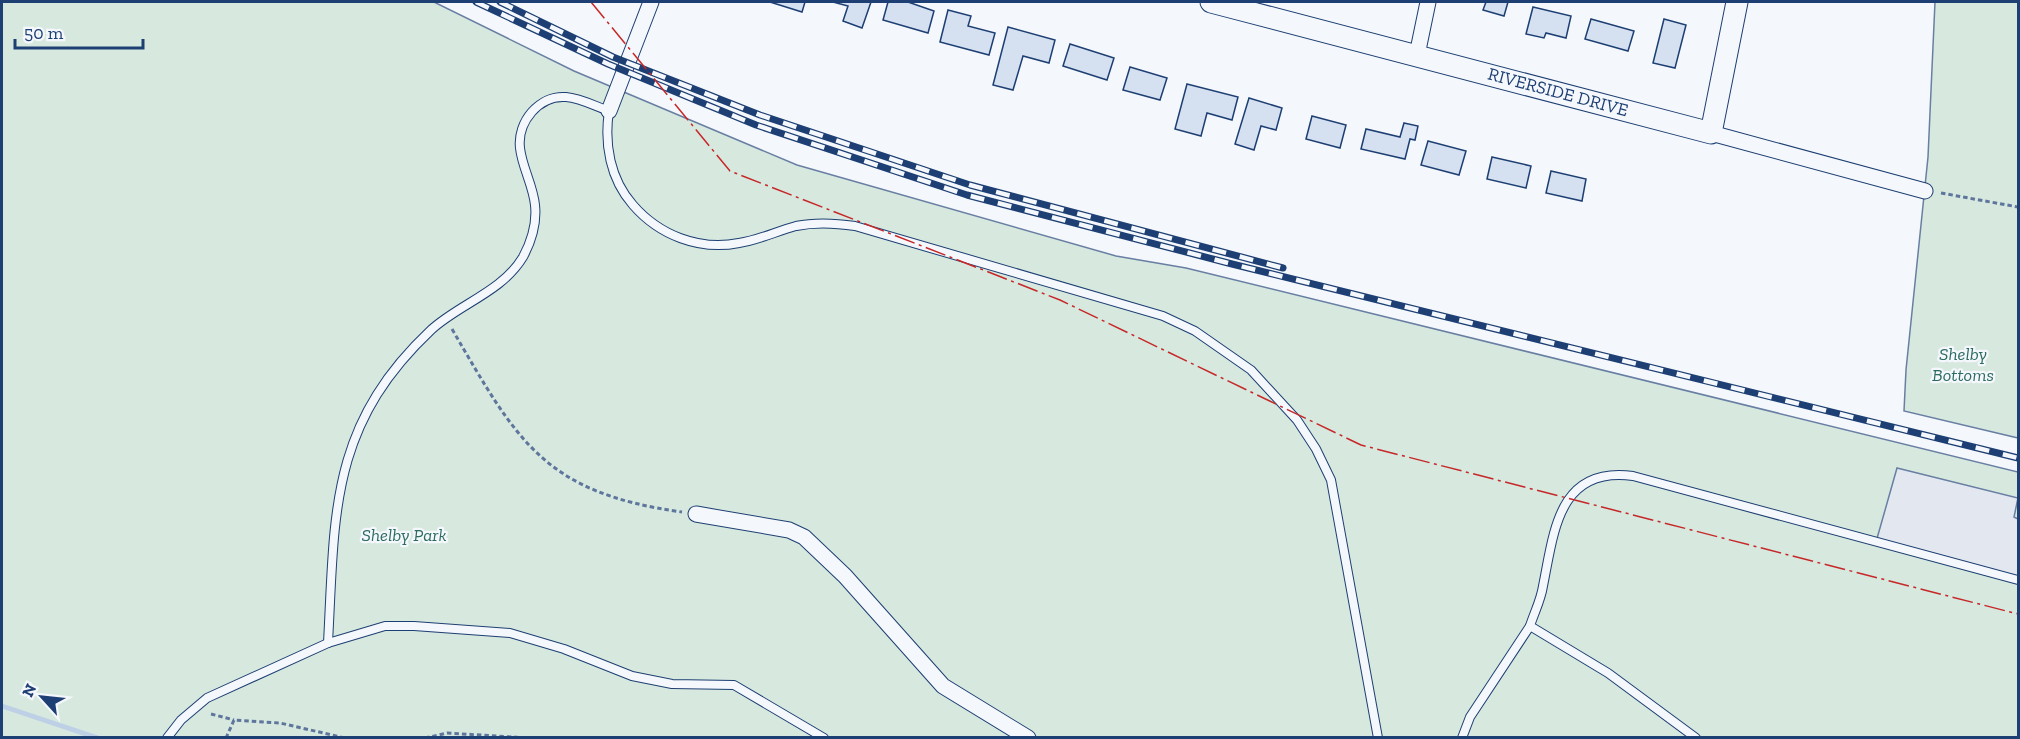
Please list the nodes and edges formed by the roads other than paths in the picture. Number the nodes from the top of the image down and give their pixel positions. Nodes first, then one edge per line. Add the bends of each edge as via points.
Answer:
1 (651, 2) edge
2 (1210, 2) edge
3 (1428, 2) edge
4 (1737, 2) edge
5 (1417, 55) junction
6 (609, 111) junction
7 (1711, 133) junction
8 (1925, 191) road end
9 (696, 514) road end
10 (2019, 580) edge
11 (1530, 626) junction
12 (328, 643) junction
13 (167, 738) edge
14 (824, 738) edge
15 (1028, 738) edge
16 (1378, 738) edge
17 (1462, 738) edge
18 (1696, 738) edge

1 - 6 street
2 - 5 street, RIVERSIDE DRIVE
3 - 5 street
4 - 7 street
5 - 7 street, RIVERSIDE DRIVE
6 - 12 lane via 562,97 548,100 530,113 520,144 535,204 527,248 508,275 432,328 389,373 364,414 340,486
6 - 16 lane via 608,152 616,178 638,212 672,235 698,243 725,245 811,224 855,226 1163,316 1204,337 1251,370 1297,420 1331,480
7 - 8 street, RIVERSIDE DRIVE
9 - 15 street via 789,530 804,537 943,686
10 - 11 lane via 1618,475 1588,483 1561,510 1543,589
11 - 17 lane via 1470,717
11 - 18 lane via 1608,673
12 - 13 lane via 207,698
12 - 14 lane via 385,626 446,626 510,633 632,676 672,684 735,685

